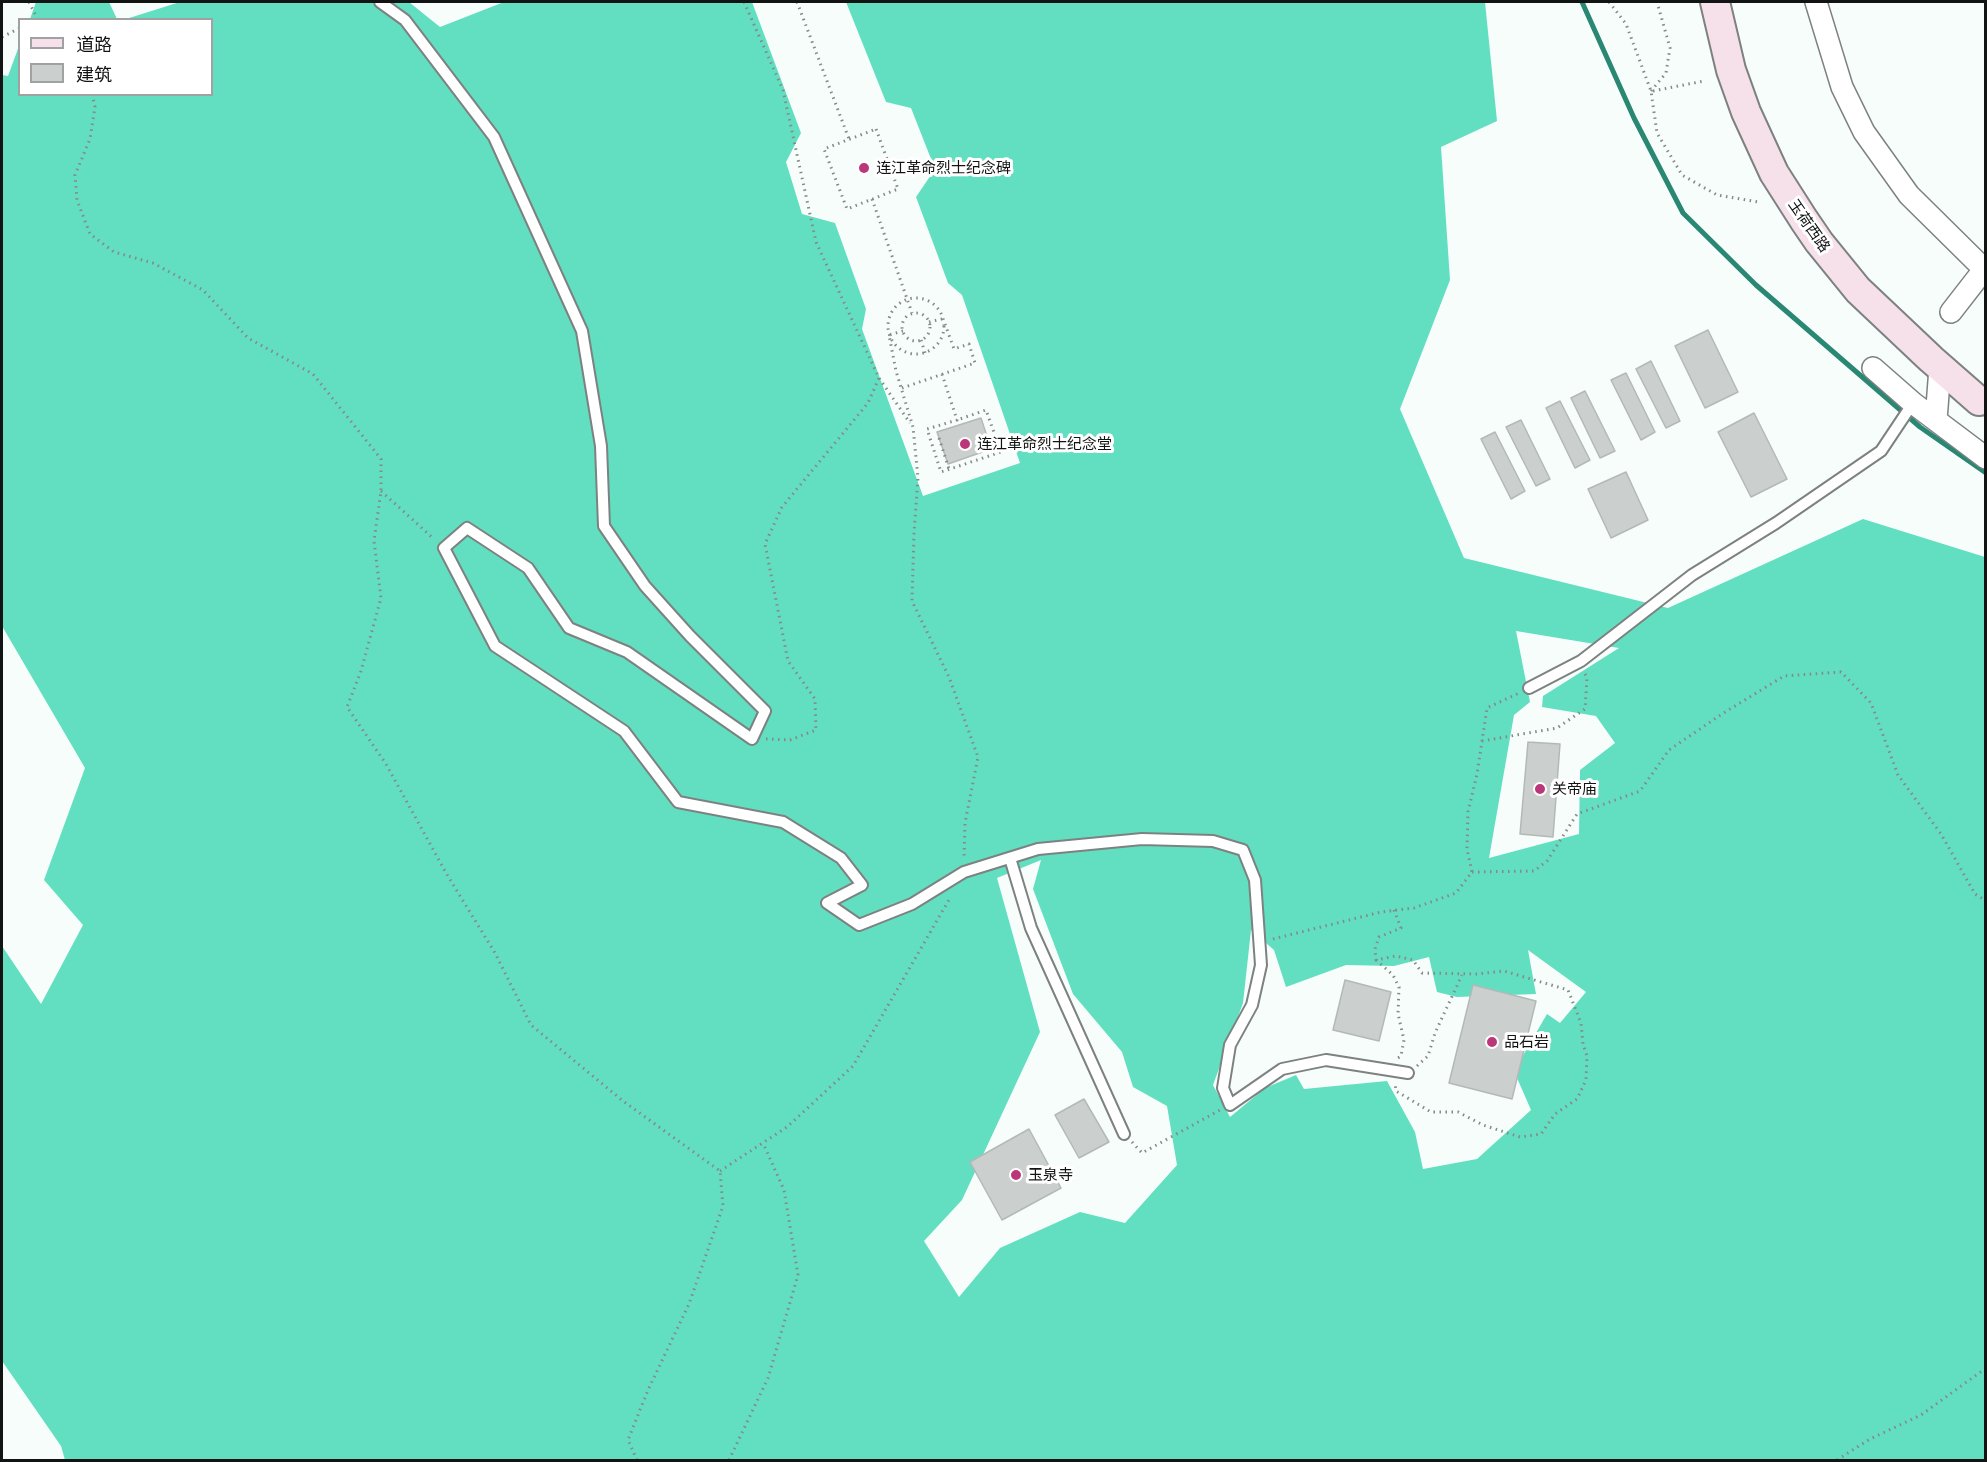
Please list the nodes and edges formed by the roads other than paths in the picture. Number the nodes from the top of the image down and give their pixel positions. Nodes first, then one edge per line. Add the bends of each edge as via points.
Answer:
1 (380, 2) edge
2 (1715, 2) edge
3 (1816, 2) edge
4 (1985, 269) edge
5 (1951, 312) dead end
6 (1873, 368) dead end
7 (1940, 368) junction
8 (1982, 402) edge
9 (1913, 403) junction
10 (1936, 420) junction
11 (1986, 458) edge
12 (1529, 688) road end
13 (1010, 858) junction
14 (1408, 1073) road end
15 (1124, 1134) road end

1 - 13 lane via 405,20 494,137 582,331 601,446 604,526 645,586 765,711 752,739 627,652 569,628 528,568 467,528 444,548 495,646 624,731 678,802 783,822 841,858 862,885 827,903 859,926 912,904 964,872
2 - 7 main road, 玉荷西路 via 1731,70 1746,112 1788,196 1858,290
3 - 4 street via 1842,87 1864,132 1909,195
4 - 5 street
6 - 9 street
7 - 8 main road, 玉荷西路
7 - 10 street
9 - 10 street
9 - 12 lane via 1881,451 1776,524 1692,575 1581,661
10 - 11 street
13 - 14 lane via 1038,849 1142,839 1213,841 1243,850 1255,880 1261,965 1252,1005 1230,1045 1223,1088 1230,1105 1282,1069 1326,1060
13 - 15 lane via 1031,928

